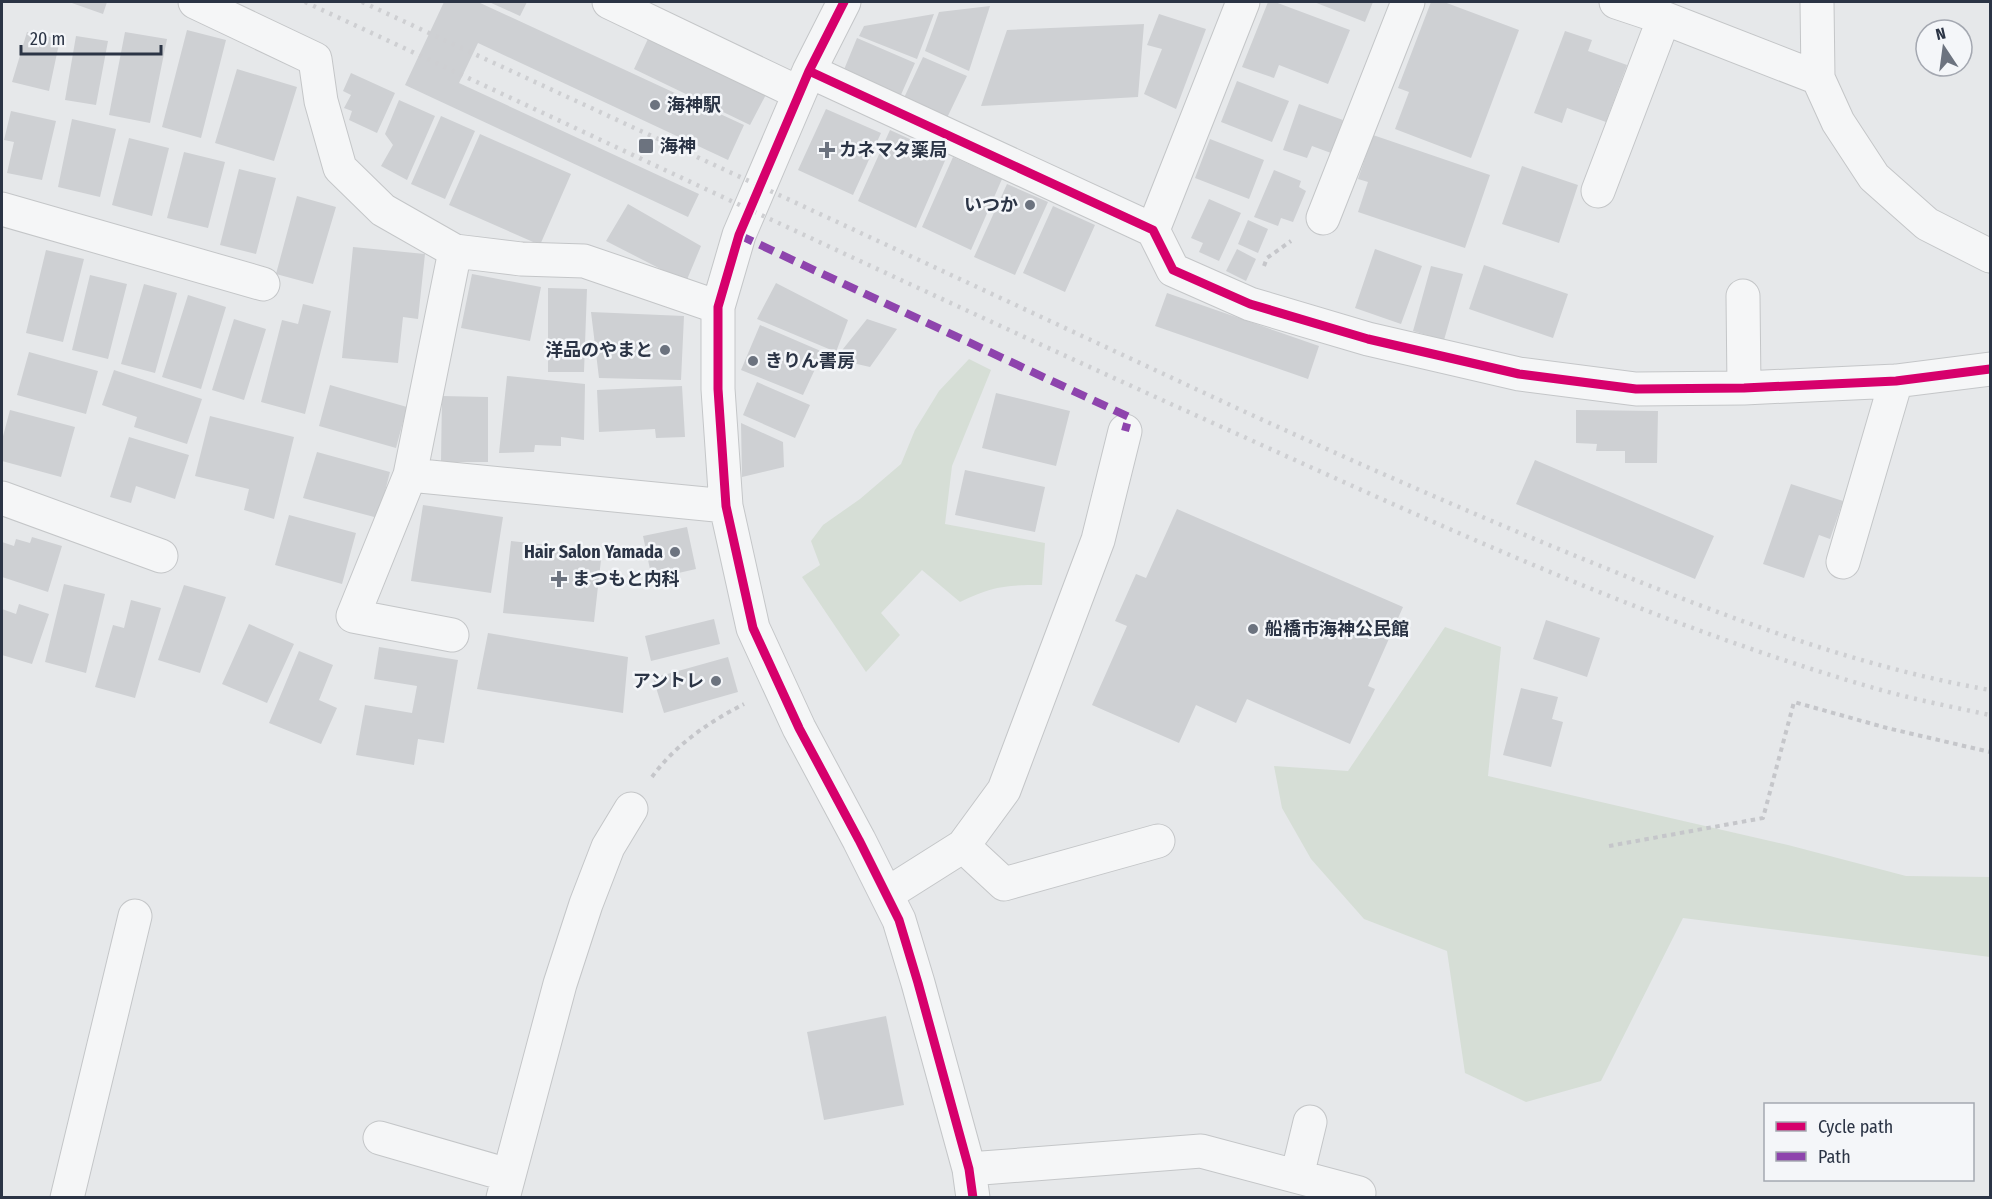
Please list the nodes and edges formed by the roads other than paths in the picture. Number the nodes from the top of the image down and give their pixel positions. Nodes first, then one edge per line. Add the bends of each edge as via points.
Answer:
1 (195, 2) edge
2 (609, 2) edge
3 (846, 2) edge
4 (1243, 2) edge
5 (1408, 2) edge
6 (1616, 2) edge
7 (1817, 2) edge
8 (1664, 18) junction
9 (1818, 78) junction
10 (804, 82) junction
11 (1598, 191) dead end
12 (2, 209) edge
13 (1323, 218) road end
14 (1153, 230) junction
15 (455, 251) junction
16 (1990, 256) edge
17 (263, 284) dead end
18 (1743, 296) dead end
19 (718, 307) junction
20 (1990, 369) edge
21 (1896, 381) junction
22 (1744, 388) junction
23 (1125, 431) dead end
24 (410, 475) junction
25 (2, 498) edge
26 (726, 506) junction
27 (161, 556) dead end
28 (1843, 562) dead end
29 (452, 635) dead end
30 (631, 809) road end
31 (1158, 841) dead end
32 (963, 846) junction
33 (887, 894) junction
34 (135, 916) dead end
35 (1310, 1122) dead end
36 (380, 1138) dead end
37 (1297, 1176) junction
38 (971, 1183) edge
39 (505, 1186) edge
40 (1359, 1193) dead end
41 (67, 1197) edge

1 - 15 street via 315,59 321,101 340,168 383,210
2 - 10 street
3 - 10 street
4 - 14 street
5 - 13 street
6 - 8 street
7 - 9 street
8 - 9 street
8 - 11 street
9 - 16 street via 1838,122 1874,177 1927,224
10 - 14 street
10 - 19 street via 739,234
12 - 17 street
14 - 22 street via 1173,270 1250,303 1368,339 1519,374 1636,389
15 - 19 street via 584,261
15 - 24 street
18 - 22 street
19 - 26 street via 718,389
20 - 21 street
21 - 22 street
21 - 28 street
23 - 32 street via 1098,540 1004,790
24 - 26 street
24 - 29 street via 353,616
25 - 27 street
26 - 33 street via 753,628 798,728
30 - 39 street via 608,847 586,903
31 - 32 street via 1004,884
32 - 33 street
33 - 38 street via 918,983
34 - 41 street
35 - 37 street
36 - 39 street
37 - 38 street via 1201,1151
37 - 40 street

